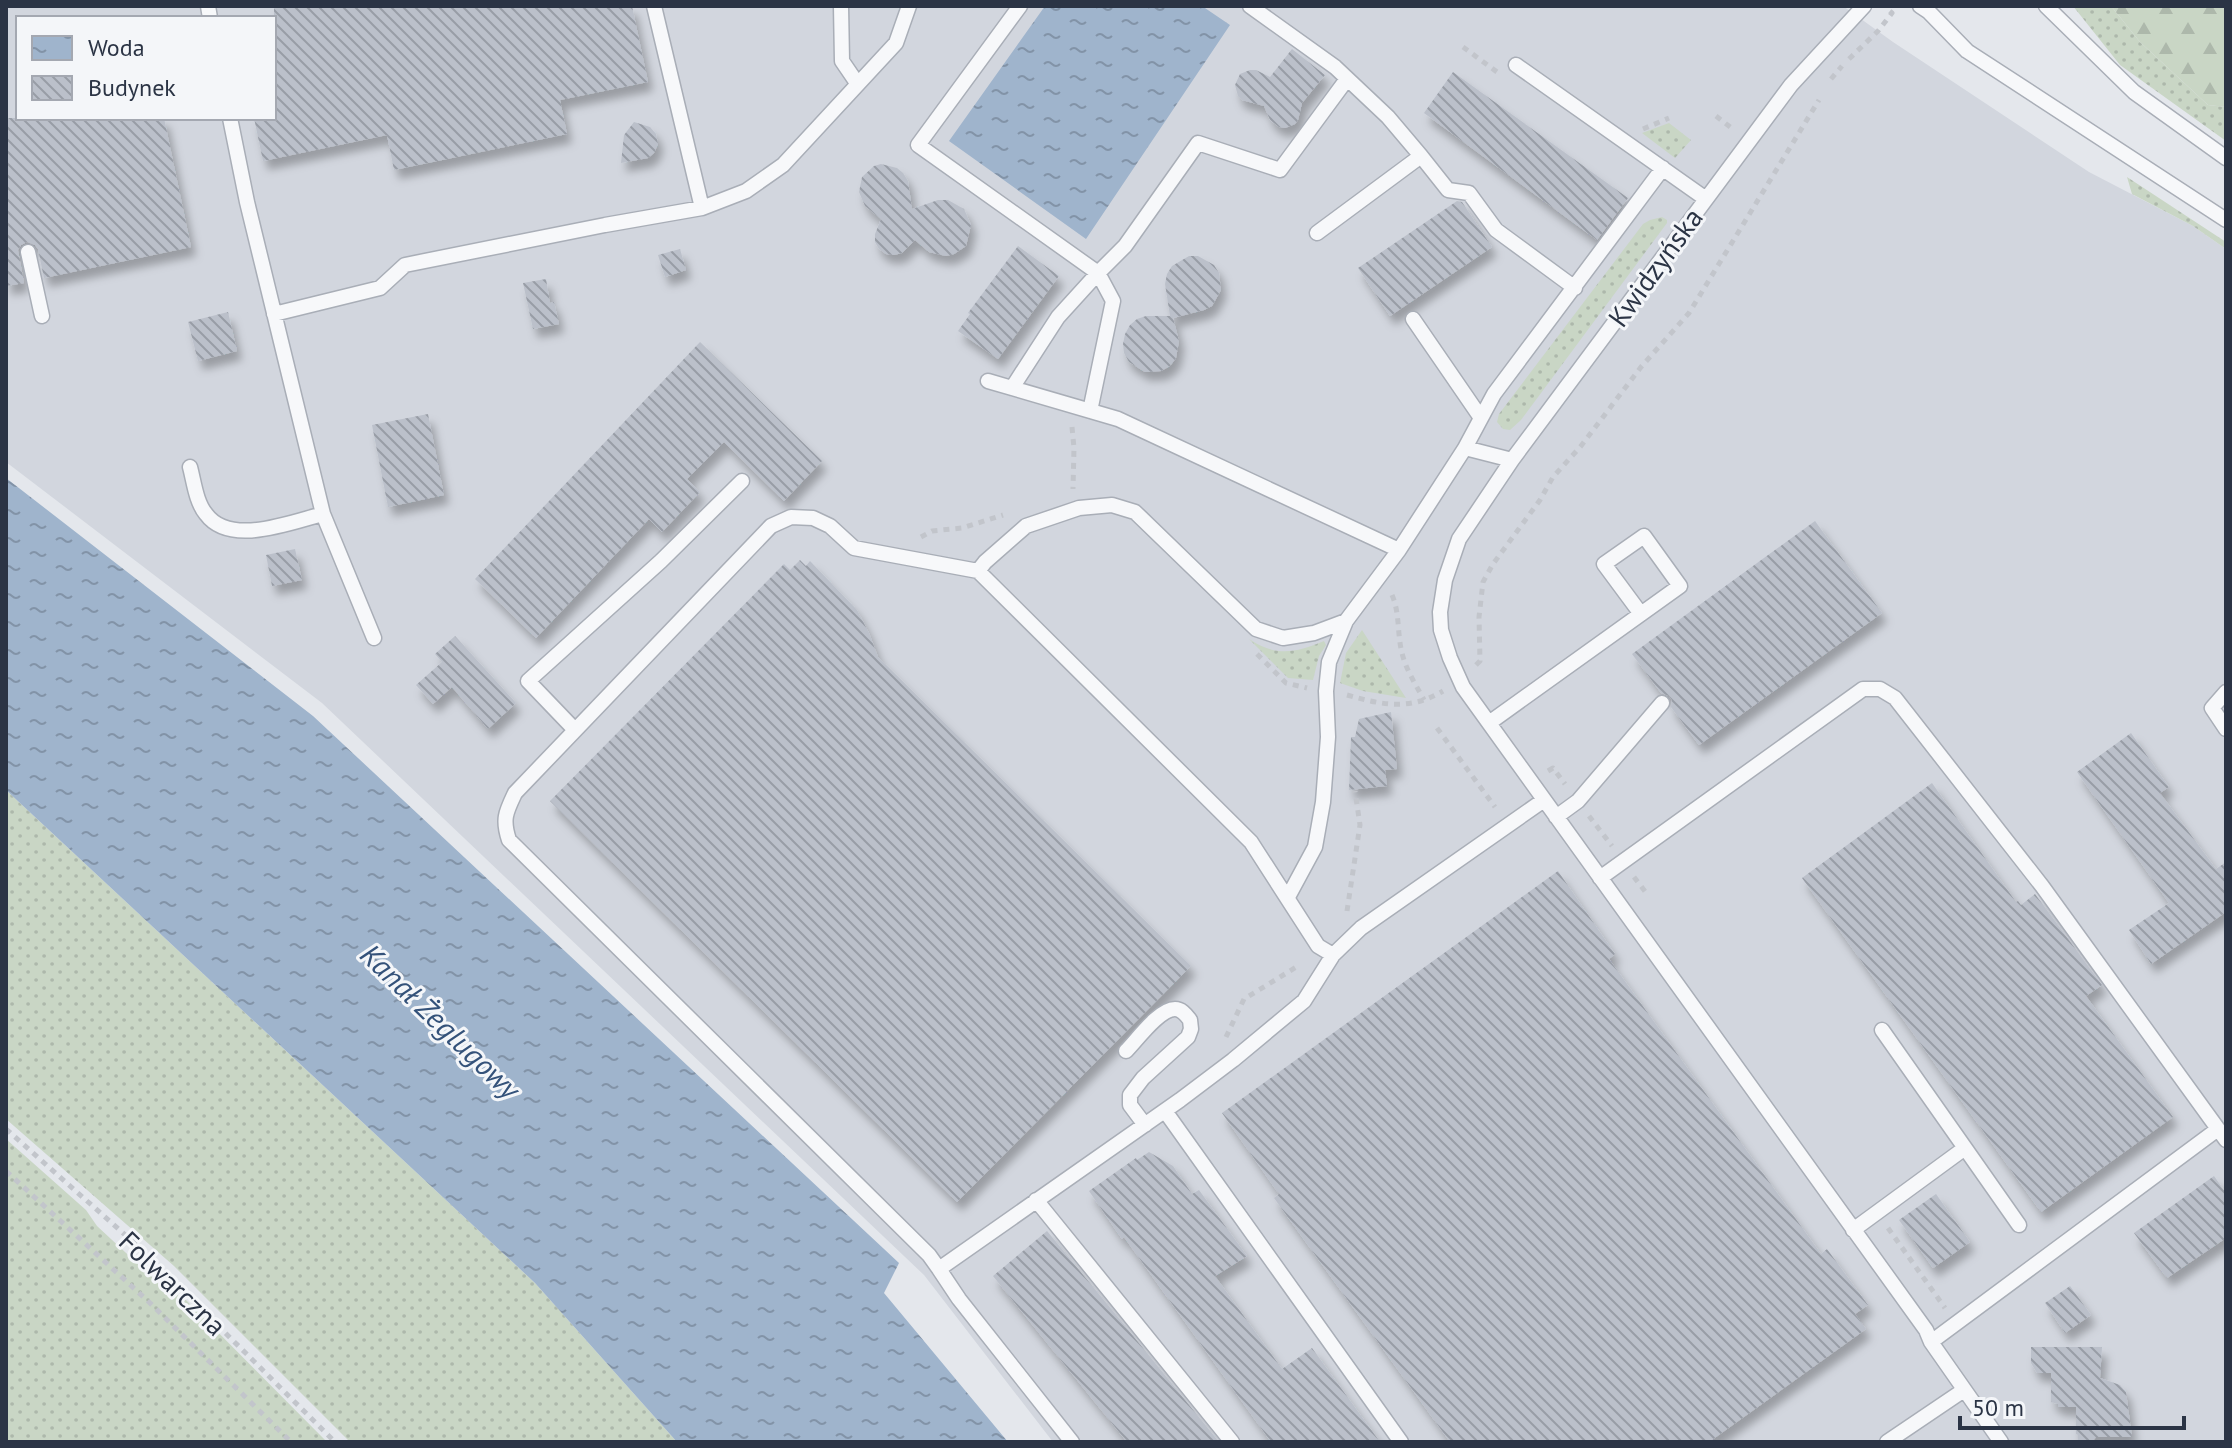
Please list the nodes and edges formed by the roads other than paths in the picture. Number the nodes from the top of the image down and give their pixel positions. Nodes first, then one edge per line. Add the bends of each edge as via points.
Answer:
1 (654, 6) edge
2 (841, 6) edge
3 (909, 6) edge
4 (1020, 6) edge
5 (1250, 6) edge
6 (1864, 6) edge
7 (1920, 6) edge
8 (2046, 6) edge
9 (1516, 65) dead end
10 (1347, 79) junction
11 (857, 83) junction
12 (230, 120) edge
13 (1421, 156) junction
14 (2226, 158) edge
15 (1663, 168) junction
16 (1706, 199) junction
17 (702, 208) junction
18 (2226, 220) edge
19 (1317, 233) dead end
20 (28, 252) dead end
21 (1098, 273) junction
22 (1575, 288) junction
23 (274, 314) junction
24 (42, 316) dead end
25 (1413, 319) dead end
26 (988, 381) dead end
27 (1012, 388) junction
28 (1090, 411) junction
29 (1481, 418) junction
30 (1465, 448) junction
31 (1512, 460) junction
32 (190, 467) dead end
33 (742, 481) dead end
34 (323, 514) junction
35 (1399, 550) junction
36 (978, 571) junction
37 (1641, 614) junction
38 (1346, 621) junction
39 (374, 638) dead end
40 (2226, 692) edge
41 (1662, 703) dead end
42 (1489, 723) junction
43 (2226, 729) edge
44 (575, 730) junction
45 (1544, 800) junction
46 (1556, 817) junction
47 (1600, 878) junction
48 (1288, 897) junction
49 (1333, 955) junction
50 (1882, 1030) dead end
51 (1126, 1051) dead end
52 (1165, 1111) junction
53 (1145, 1125) junction
54 (2222, 1135) edge
55 (1965, 1148) junction
56 (1036, 1200) junction
57 (2019, 1225) dead end
58 (1853, 1230) junction
59 (939, 1269) junction
60 (1931, 1342) junction
61 (1964, 1390) junction
62 (1072, 1442) edge
63 (1232, 1442) edge
64 (1401, 1442) edge
65 (1887, 1442) edge
66 (2001, 1442) edge

1 - 17 lane
2 - 11 lane via 842,61
3 - 11 lane via 896,43
4 - 21 lane via 918,145
5 - 10 lane
6 - 16 lane, Kwidzyńska via 1791,85
7 - 18 lane via 1967,51
8 - 14 lane via 2134,92
9 - 15 lane
10 - 13 lane
10 - 21 lane via 1280,170 1198,143 1125,246
11 - 17 lane via 783,165 746,191
12 - 23 lane
13 - 19 lane
13 - 22 lane via 1448,190 1469,193 1496,230
15 - 16 lane
15 - 22 lane
16 - 31 lane, Kwidzyńska
17 - 23 lane via 405,265 380,288
20 - 24 lane
21 - 27 lane via 1058,317
21 - 28 lane via 1113,301
22 - 29 lane
23 - 34 lane
25 - 29 lane
26 - 27 lane
27 - 28 lane
28 - 35 lane via 1118,419
29 - 30 lane
30 - 31 lane
30 - 35 lane
31 - 42 lane, Kwidzyńska via 1459,539 1440,612 1441,630 1459,678
32 - 34 lane via 204,512 218,526 252,531
33 - 44 lane via 528,681
34 - 39 lane
35 - 38 lane
36 - 38 lane via 1026,526 1079,508 1112,505 1135,512 1256,629 1283,638
36 - 44 lane via 854,548 830,526 791,517 771,526
36 - 48 lane via 1251,842
37 - 37 lane via 1680,586 1644,536 1604,564
37 - 42 lane
38 - 48 lane via 1327,671 1328,737 1315,847
40 - 43 lane via 2212,708
41 - 46 lane via 1578,801
42 - 45 lane, Kwidzyńska
44 - 59 lane via 515,793 504,825 509,840
45 - 46 lane, Kwidzyńska
45 - 49 lane via 1361,928
46 - 47 lane, Kwidzyńska
47 - 54 lane via 1863,689 1880,689 1895,698 2042,886
47 - 58 lane, Kwidzyńska
48 - 49 lane via 1318,946
49 - 52 lane via 1304,1001
50 - 55 lane
51 - 53 lane via 1167,1011 1181,1011 1190,1020 1188,1037 1130,1095 1130,1105
52 - 53 lane
52 - 64 lane
53 - 56 lane
54 - 60 lane
55 - 57 lane
55 - 58 lane
56 - 59 lane
56 - 63 lane
58 - 60 lane, Kwidzyńska
59 - 62 lane
60 - 61 lane, Kwidzyńska
61 - 65 lane
61 - 66 lane, Kwidzyńska

